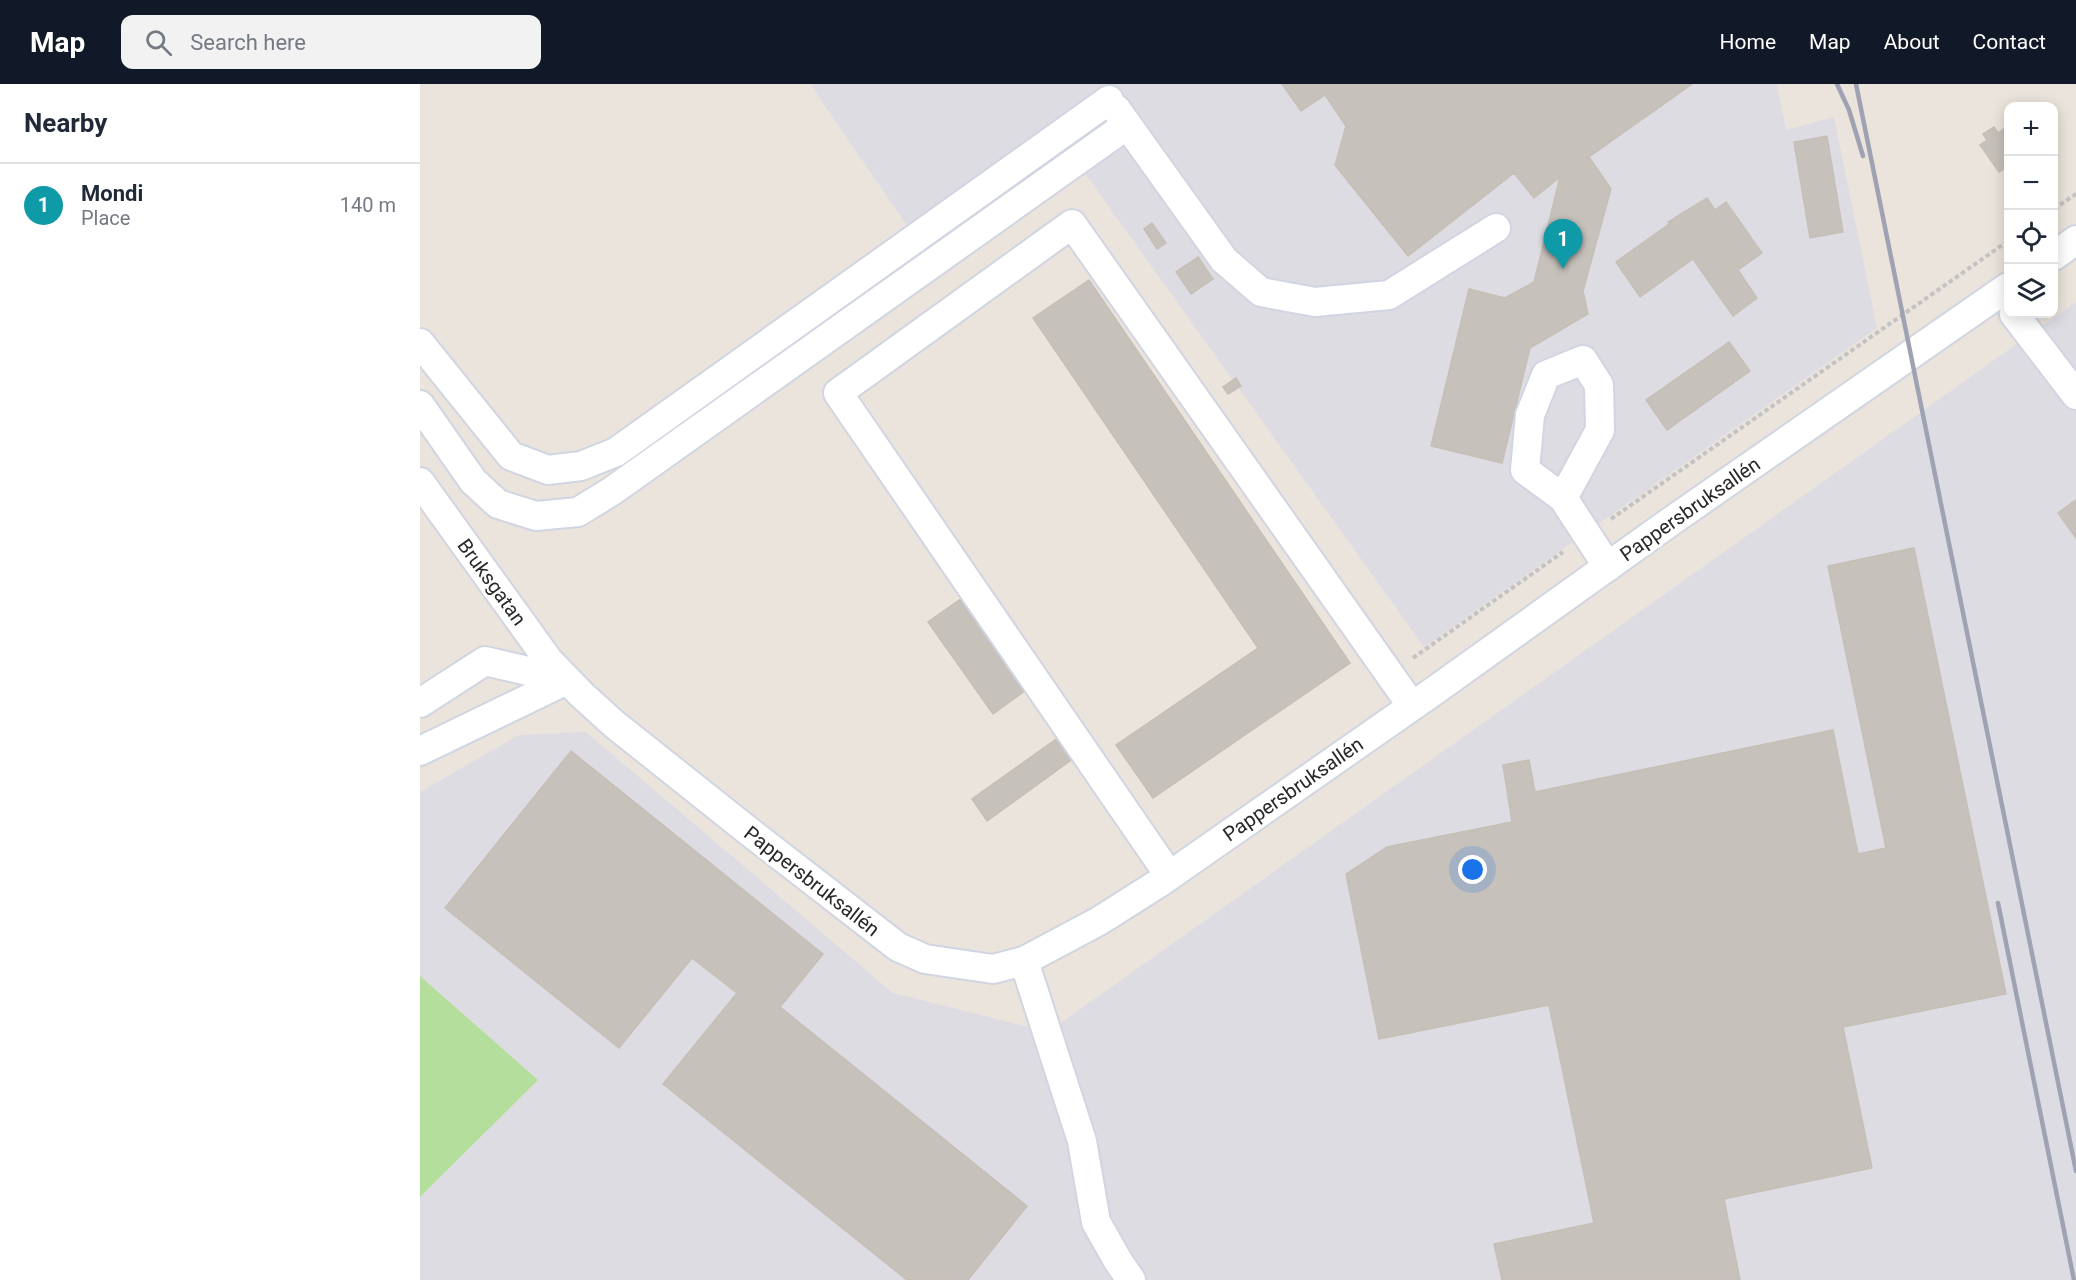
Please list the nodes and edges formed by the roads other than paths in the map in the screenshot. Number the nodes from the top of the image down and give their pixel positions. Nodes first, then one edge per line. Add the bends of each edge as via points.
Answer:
1 (1103, 92) edge
2 (1127, 125) junction
3 (1496, 228) dead end
4 (2076, 240) edge
5 (2058, 253) edge
6 (2004, 302) edge
7 (2020, 318) edge
8 (420, 344) edge
9 (2076, 395) edge
10 (420, 405) edge
11 (420, 482) edge
12 (1563, 498) dead end
13 (1608, 567) junction
14 (567, 680) junction
15 (420, 703) edge
16 (1412, 706) junction
17 (420, 751) edge
18 (1170, 875) junction
19 (1024, 961) junction
20 (1131, 1280) edge

1 - 2 street
1 - 8 street via 616,452 581,466 548,470 511,456
2 - 3 street via 1224,260 1261,292 1314,302 1389,295
2 - 10 street via 578,512 536,516 498,504 473,481
4 - 5 street
6 - 13 street, Pappersbruksallén
7 - 9 street
11 - 14 street, Bruksgatan via 549,661
12 - 13 street
13 - 16 street, Pappersbruksallén
14 - 15 street via 485,662
14 - 17 street
14 - 19 street, Pappersbruksallén via 614,724 898,947 925,959 993,969
16 - 18 street, Pappersbruksallén
16 - 18 street via 1072,224 838,393
18 - 19 street, Pappersbruksallén via 1099,921
19 - 20 street via 1082,1141 1096,1222

